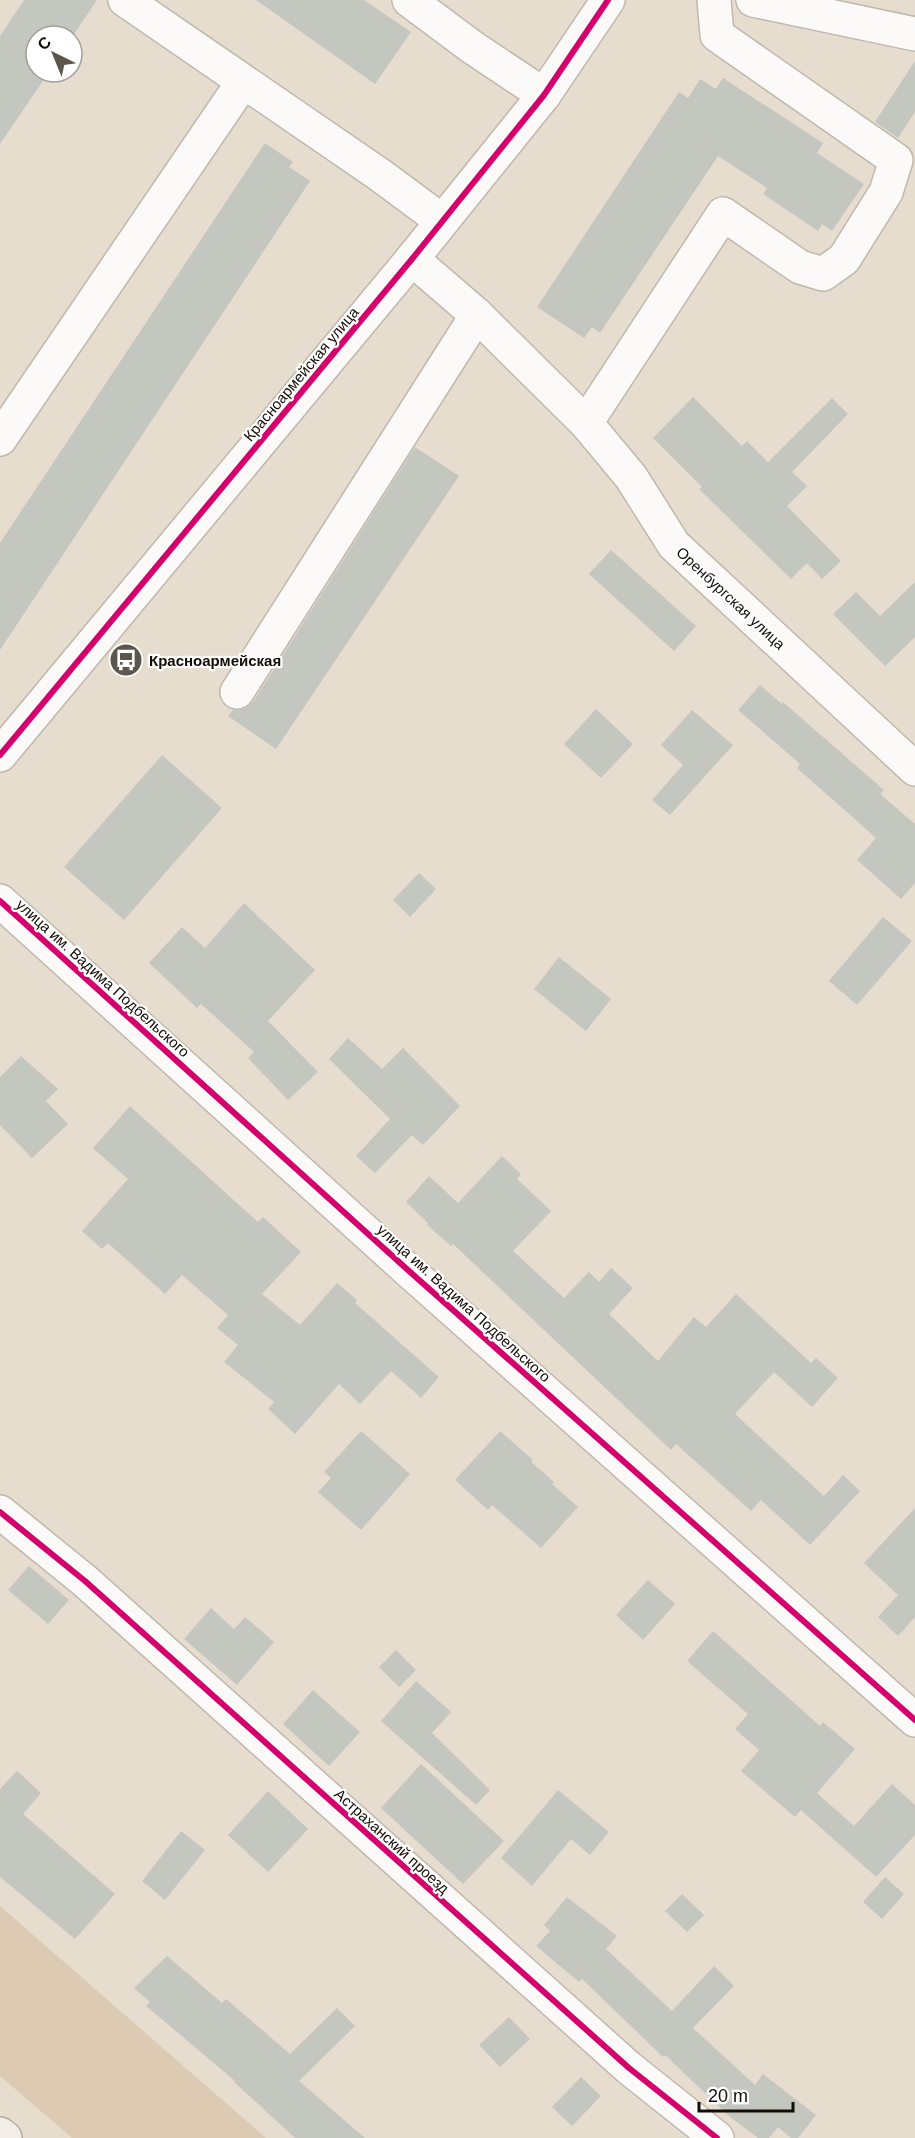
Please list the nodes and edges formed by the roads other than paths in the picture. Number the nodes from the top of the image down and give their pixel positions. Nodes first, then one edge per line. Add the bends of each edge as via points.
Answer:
1 (125, 0) edge
2 (409, 0) edge
3 (608, 0) edge
4 (714, 0) edge
5 (753, 0) edge
6 (915, 34) edge
7 (243, 82) junction
8 (544, 94) junction
9 (442, 221) junction
10 (412, 259) junction
11 (477, 315) junction
12 (586, 423) junction
13 (0, 439) edge
14 (237, 692) dead end
15 (0, 755) edge
16 (915, 769) edge
17 (0, 901) edge
18 (0, 1512) edge
19 (915, 1720) edge
20 (0, 2134) edge
21 (5, 2138) edge
22 (717, 2138) edge

1 - 7 street
2 - 8 street
3 - 8 street, Красноармейская улица
4 - 12 street via 717,35 896,160 886,192 844,259 823,274 800,267 723,214
5 - 6 street
7 - 9 street
7 - 13 street
8 - 9 street, Красноармейская улица
9 - 10 street, Красноармейская улица
10 - 11 street, Оренбургская улица
10 - 15 street, Красноармейская улица
11 - 12 street, Оренбургская улица
11 - 14 street
12 - 16 street, Оренбургская улица via 631,477 674,545
17 - 19 street, улица им. Вадима Подбельского
18 - 22 street, Астраханский проезд via 85,1581 629,2068
20 - 21 main road

